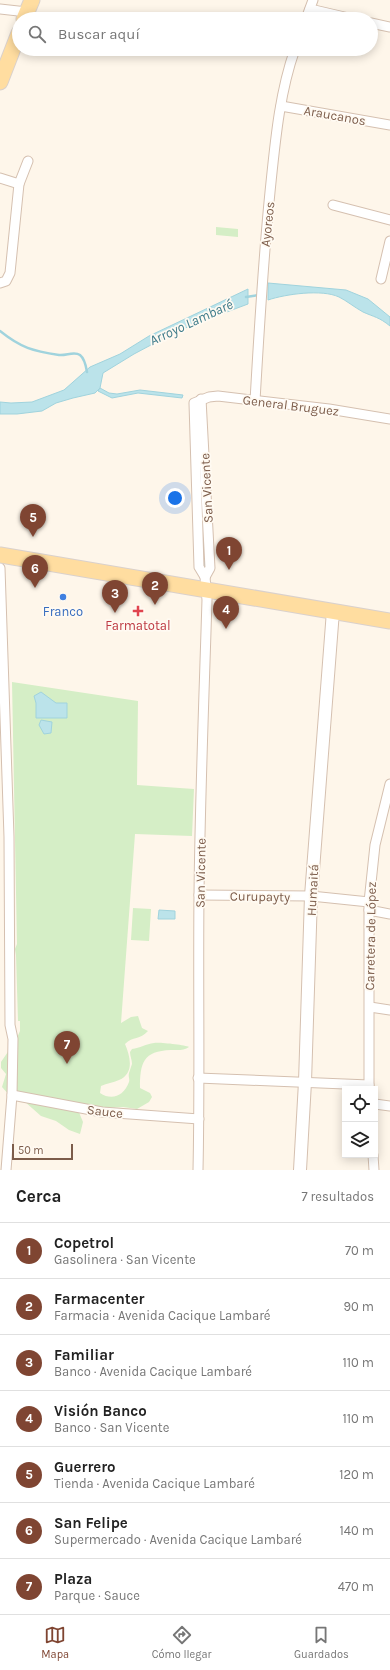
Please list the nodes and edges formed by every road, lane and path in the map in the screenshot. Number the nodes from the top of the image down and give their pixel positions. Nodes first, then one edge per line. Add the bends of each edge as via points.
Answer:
1 (311, 4) edge
2 (0, 8) edge
3 (28, 10) edge
4 (334, 12) edge
5 (378, 24) edge
6 (390, 27) edge
7 (12, 51) edge
8 (293, 56) edge
9 (0, 82) edge
10 (281, 106) junction
11 (390, 125) edge
12 (28, 161) dead end
13 (0, 178) edge
14 (19, 184) junction
15 (334, 205) dead end
16 (390, 220) edge
17 (390, 241) edge
18 (381, 278) dead end
19 (3, 282) edge
20 (197, 401) joint
21 (255, 401) junction
22 (390, 419) edge
23 (0, 555) edge
24 (0, 567) edge
25 (206, 589) junction
26 (332, 616) junction
27 (390, 621) edge
28 (390, 629) edge
29 (2, 672) edge
30 (390, 784) edge
31 (386, 818) edge
32 (5, 837) edge
33 (199, 894) junction
34 (311, 896) junction
35 (369, 906) junction
36 (390, 914) edge
37 (370, 1007) junction
38 (390, 1010) edge
39 (0, 1025) edge
40 (10, 1025) junction
41 (198, 1078) junction
42 (305, 1082) junction
43 (356, 1086) edge
44 (369, 1086) edge
45 (12, 1095) junction
46 (378, 1104) edge
47 (390, 1106) edge
48 (199, 1119) junction
49 (373, 1158) edge
50 (6, 1170) edge
51 (198, 1170) edge
52 (300, 1170) edge
53 (374, 1170) edge

1 - 4 street
2 - 3 street
5 - 6 street
7 - 9 main road
8 - 10 street, Ayoreos
10 - 11 street, Araucanos
10 - 21 street, Ayoreos via 261,279
12 - 14 street
13 - 14 street
14 - 19 street via 10,274
15 - 16 street
17 - 18 street
20 - 21 street, General Bruguez via 218,396
20 - 25 street, San Vicente via 210,568
21 - 22 street, General Bruguez
23 - 25 main road
24 - 25 main road via 97,580
24 - 29 street
25 - 26 main road
25 - 33 street, San Vicente
26 - 27 main road
26 - 28 main road
26 - 34 street, Humaitá
29 - 32 street
30 - 31 street, Carretera de López
31 - 35 street, Carretera de López via 375,845
32 - 40 street
33 - 34 street, Curupayty
33 - 41 street, San Vicente
34 - 35 street, Curupayty
34 - 42 street, Humaitá
35 - 36 street, Curupayty
35 - 37 street, Carretera de López
37 - 38 street
37 - 44 street, Carretera de López
39 - 40 street
40 - 45 street via 13,1039
41 - 42 street
41 - 48 street, San Vicente
42 - 43 street
42 - 52 street, Humaitá
45 - 48 street, Sauce via 102,1112
45 - 50 street
46 - 47 street
48 - 51 street, San Vicente
49 - 53 street

